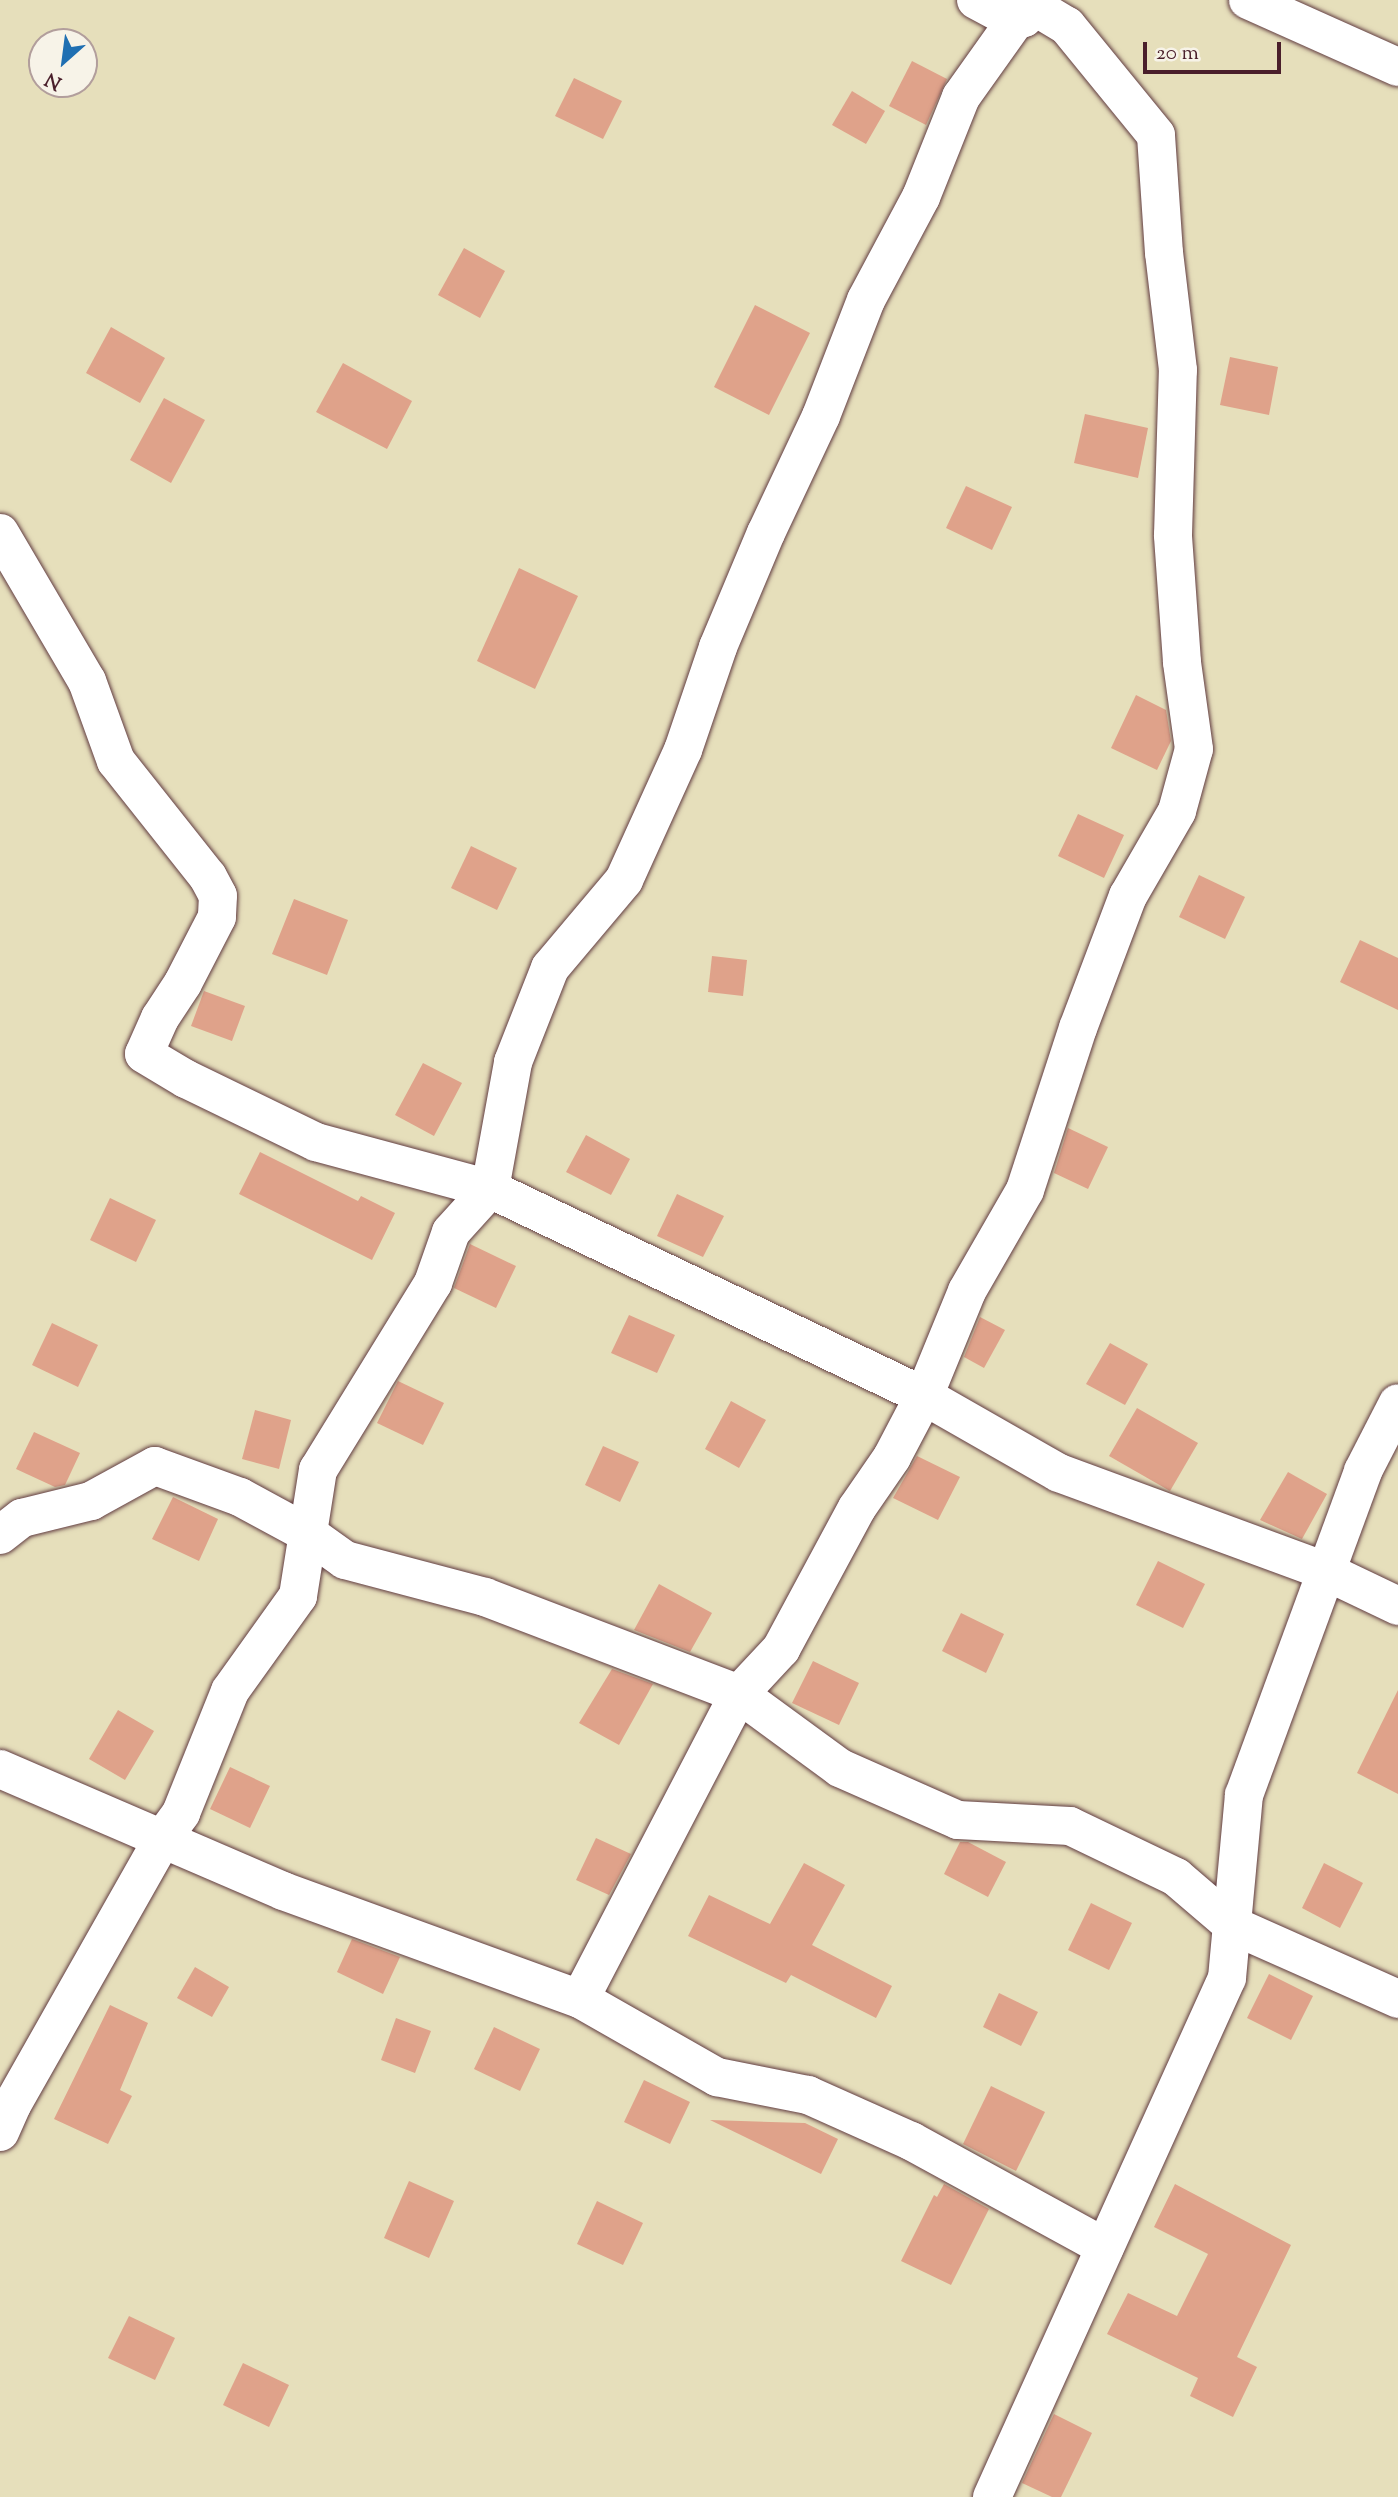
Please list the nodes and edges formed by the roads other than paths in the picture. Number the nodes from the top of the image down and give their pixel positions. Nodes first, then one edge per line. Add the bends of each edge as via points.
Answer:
1 (976, 0) edge
2 (1248, 0) edge
3 (1030, 9) edge
4 (1398, 67) edge
5 (0, 533) edge
6 (490, 1189) junction
7 (924, 1396) junction
8 (1398, 1403) edge
9 (0, 1535) edge
10 (310, 1535) junction
11 (1325, 1571) junction
12 (1398, 1606) edge
13 (739, 1694) junction
14 (0, 1769) edge
15 (163, 1838) junction
16 (1232, 1925) junction
17 (1398, 1998) edge
18 (580, 1999) junction
19 (0, 2132) edge
20 (1105, 2247) junction
21 (992, 2497) edge

1 - 3 street
2 - 4 street
3 - 6 street via 961,97 921,197 866,300 821,416 718,648 683,750 624,880 550,968 513,1062
3 - 7 street via 1067,26 1156,135 1178,370 1173,535 1194,749 1177,811 1128,896 1078,1028 1025,1190 967,1292
5 - 6 street via 88,681 116,761 218,896 217,917 144,1054 316,1142
6 - 7 street
6 - 10 street via 451,1232 433,1283 318,1470
7 - 11 street via 1059,1473
7 - 13 street via 781,1649
8 - 11 street via 1363,1471
9 - 10 street via 22,1518 91,1501 156,1466 240,1497
10 - 13 street via 345,1560 485,1597
10 - 15 street via 298,1596 230,1691 181,1813
11 - 12 street
11 - 16 street via 1244,1795
13 - 16 street via 840,1768 958,1820 1070,1826 1176,1877
13 - 18 street
14 - 15 street
15 - 18 street via 284,1891
15 - 19 street
16 - 17 street
16 - 20 street via 1227,1978
18 - 20 street via 717,2077 808,2095 911,2141
20 - 21 street

